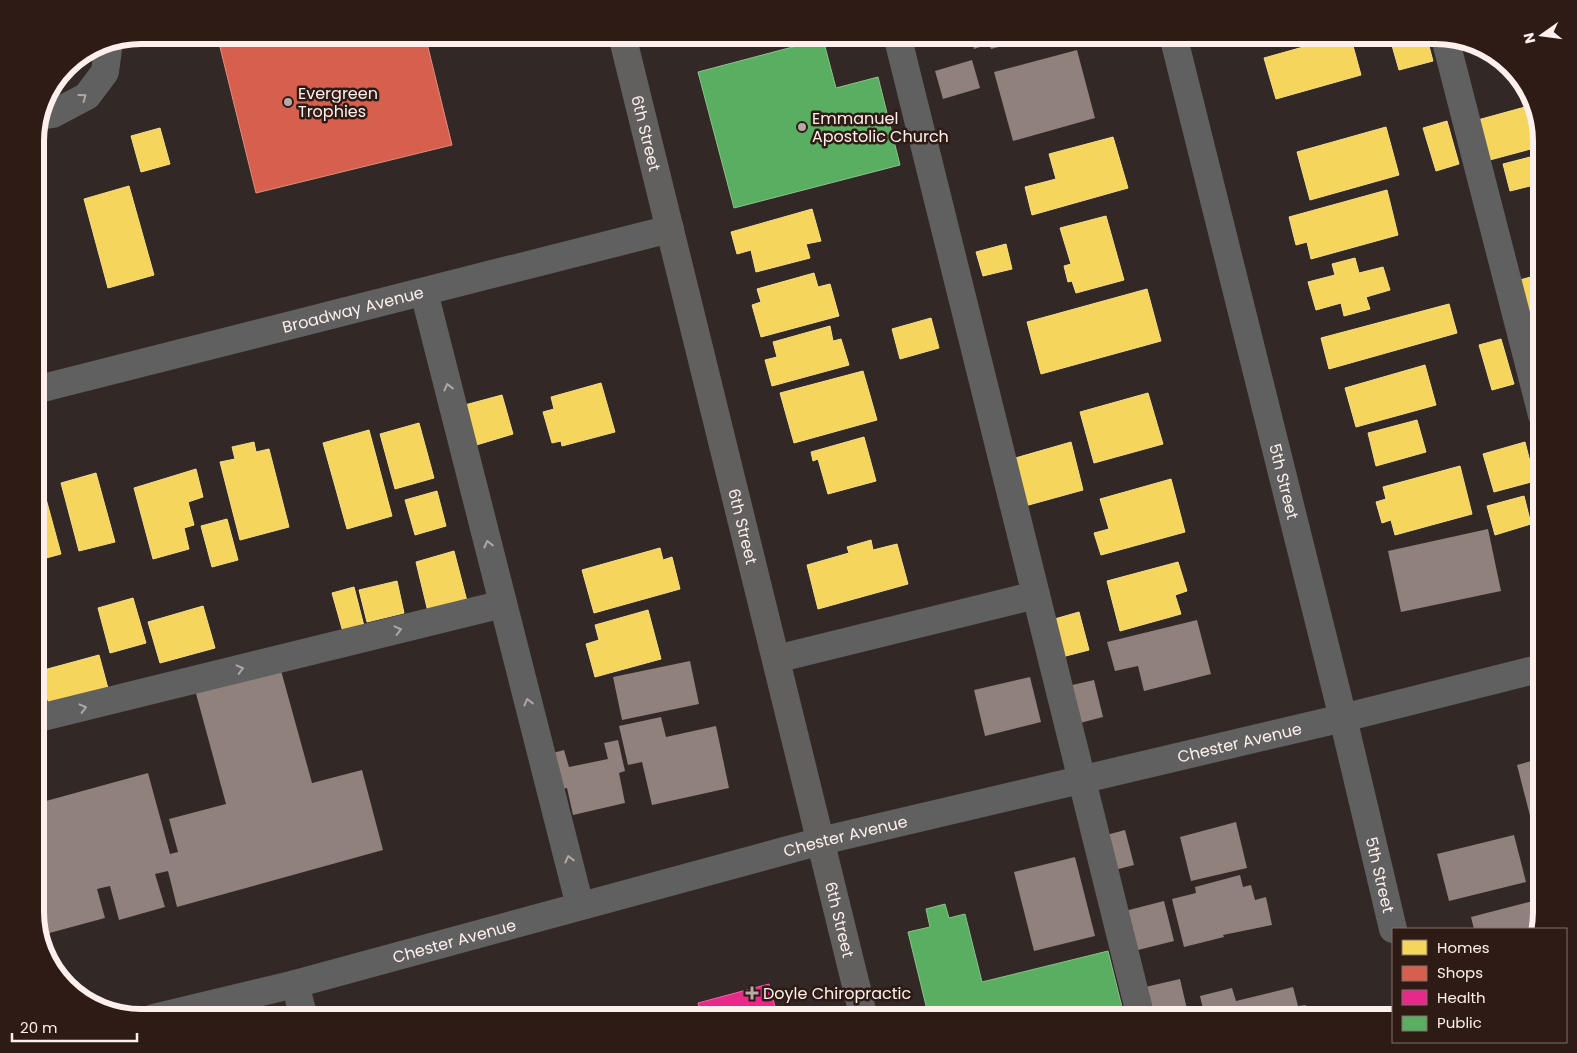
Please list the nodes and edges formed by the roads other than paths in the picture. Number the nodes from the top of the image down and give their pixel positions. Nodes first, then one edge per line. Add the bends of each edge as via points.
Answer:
1 (624, 44) edge
2 (899, 44) edge
3 (1175, 44) edge
4 (1447, 45) edge
5 (108, 50) edge
6 (47, 115) edge
7 (670, 229) junction
8 (424, 292) junction
9 (1533, 380) edge
10 (44, 388) edge
11 (1036, 594) junction
12 (503, 604) junction
13 (776, 660) junction
14 (1533, 670) edge
15 (44, 717) edge
16 (1343, 718) junction
17 (1082, 780) junction
18 (820, 841) junction
19 (580, 906) junction
20 (1393, 928) edge
21 (294, 984) junction
22 (190, 1009) edge
23 (301, 1009) edge
24 (862, 1009) edge
25 (1140, 1009) edge

1 - 7 main road, 6th Street
2 - 11 street
3 - 16 street, 5th Street
4 - 9 street
6 -> 5 street via 87,96 104,72
7 - 8 street, Broadway Avenue
7 - 13 main road, 6th Street
8 - 10 street, Broadway Avenue
12 -> 8 street
11 - 13 street
11 - 17 street
15 -> 12 street
19 -> 12 street
13 - 18 main road, 6th Street
14 - 16 street, Chester Avenue
16 - 17 street, Chester Avenue
16 - 20 street, 5th Street
17 - 18 street, Chester Avenue
17 - 25 street
18 - 19 street, Chester Avenue
18 - 24 main road, 6th Street
19 - 21 street, Chester Avenue
21 - 22 street, Chester Avenue
21 - 23 street

